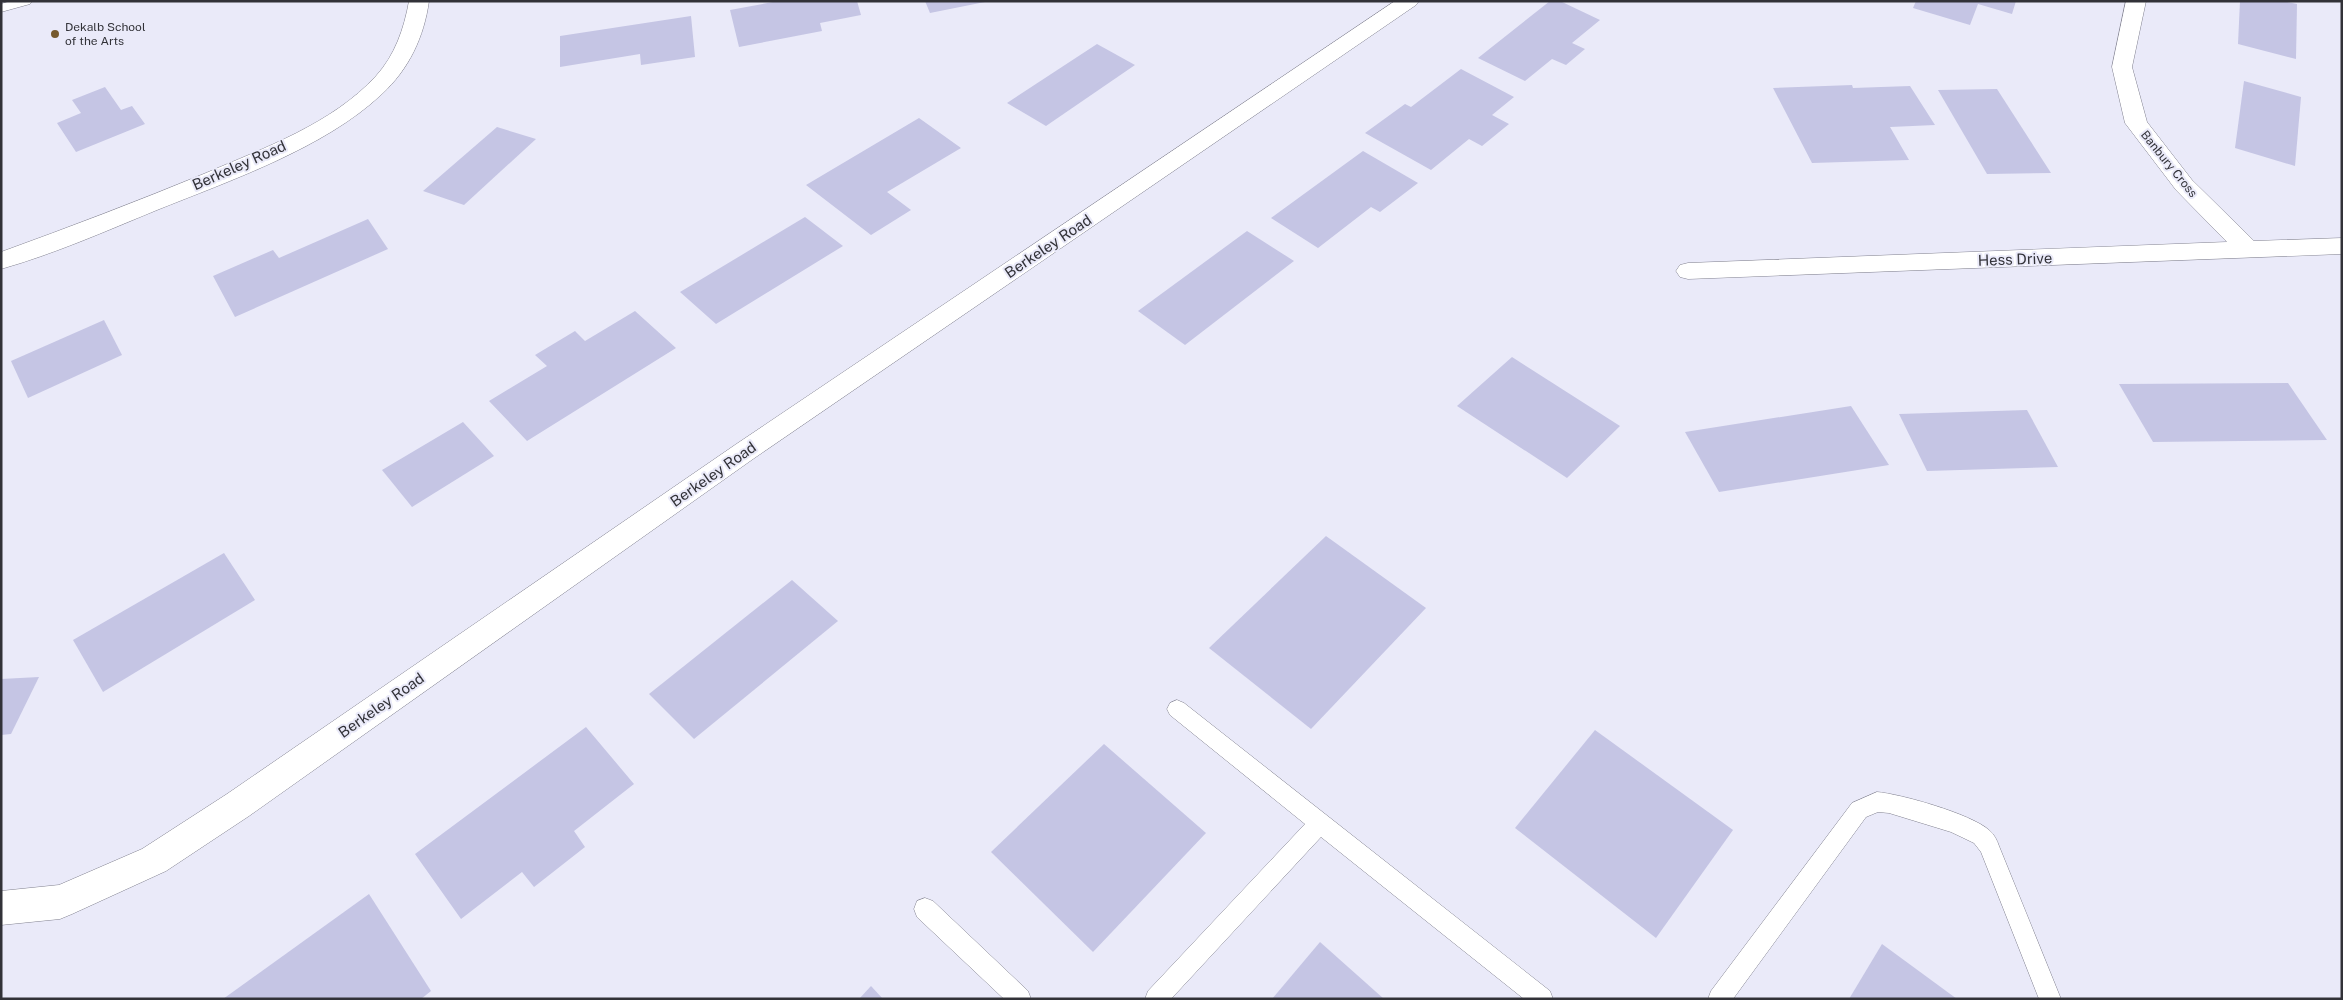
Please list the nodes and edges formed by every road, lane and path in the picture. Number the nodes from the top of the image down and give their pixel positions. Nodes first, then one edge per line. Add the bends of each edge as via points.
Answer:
1 (26, 1) edge
2 (419, 1) edge
3 (1409, 1) edge
4 (2136, 1) edge
5 (1, 8) edge
6 (2342, 246) edge
7 (2249, 250) junction
8 (1, 262) edge
9 (1688, 271) dead end
10 (1177, 709) dead end
11 (1320, 823) junction
12 (1, 908) edge
13 (925, 909) dead end
14 (1020, 999) edge
15 (1156, 999) edge
16 (1542, 999) edge
17 (1719, 999) edge
18 (2050, 999) edge

1 - 5 lane
2 - 8 street, Berkeley Road via 416,23 403,56 375,89 341,116 255,160 94,228
3 - 12 street, Berkeley Road via 744,452 238,805 154,860 60,902
4 - 7 street, Banbury Cross via 2122,66 2136,123 2184,185
6 - 7 street, Hess Drive
7 - 9 street, Hess Drive
10 - 11 lane
11 - 15 lane
11 - 16 lane
13 - 14 lane
17 - 18 lane via 1859,810 1877,802 1955,823 1981,836 1989,846

